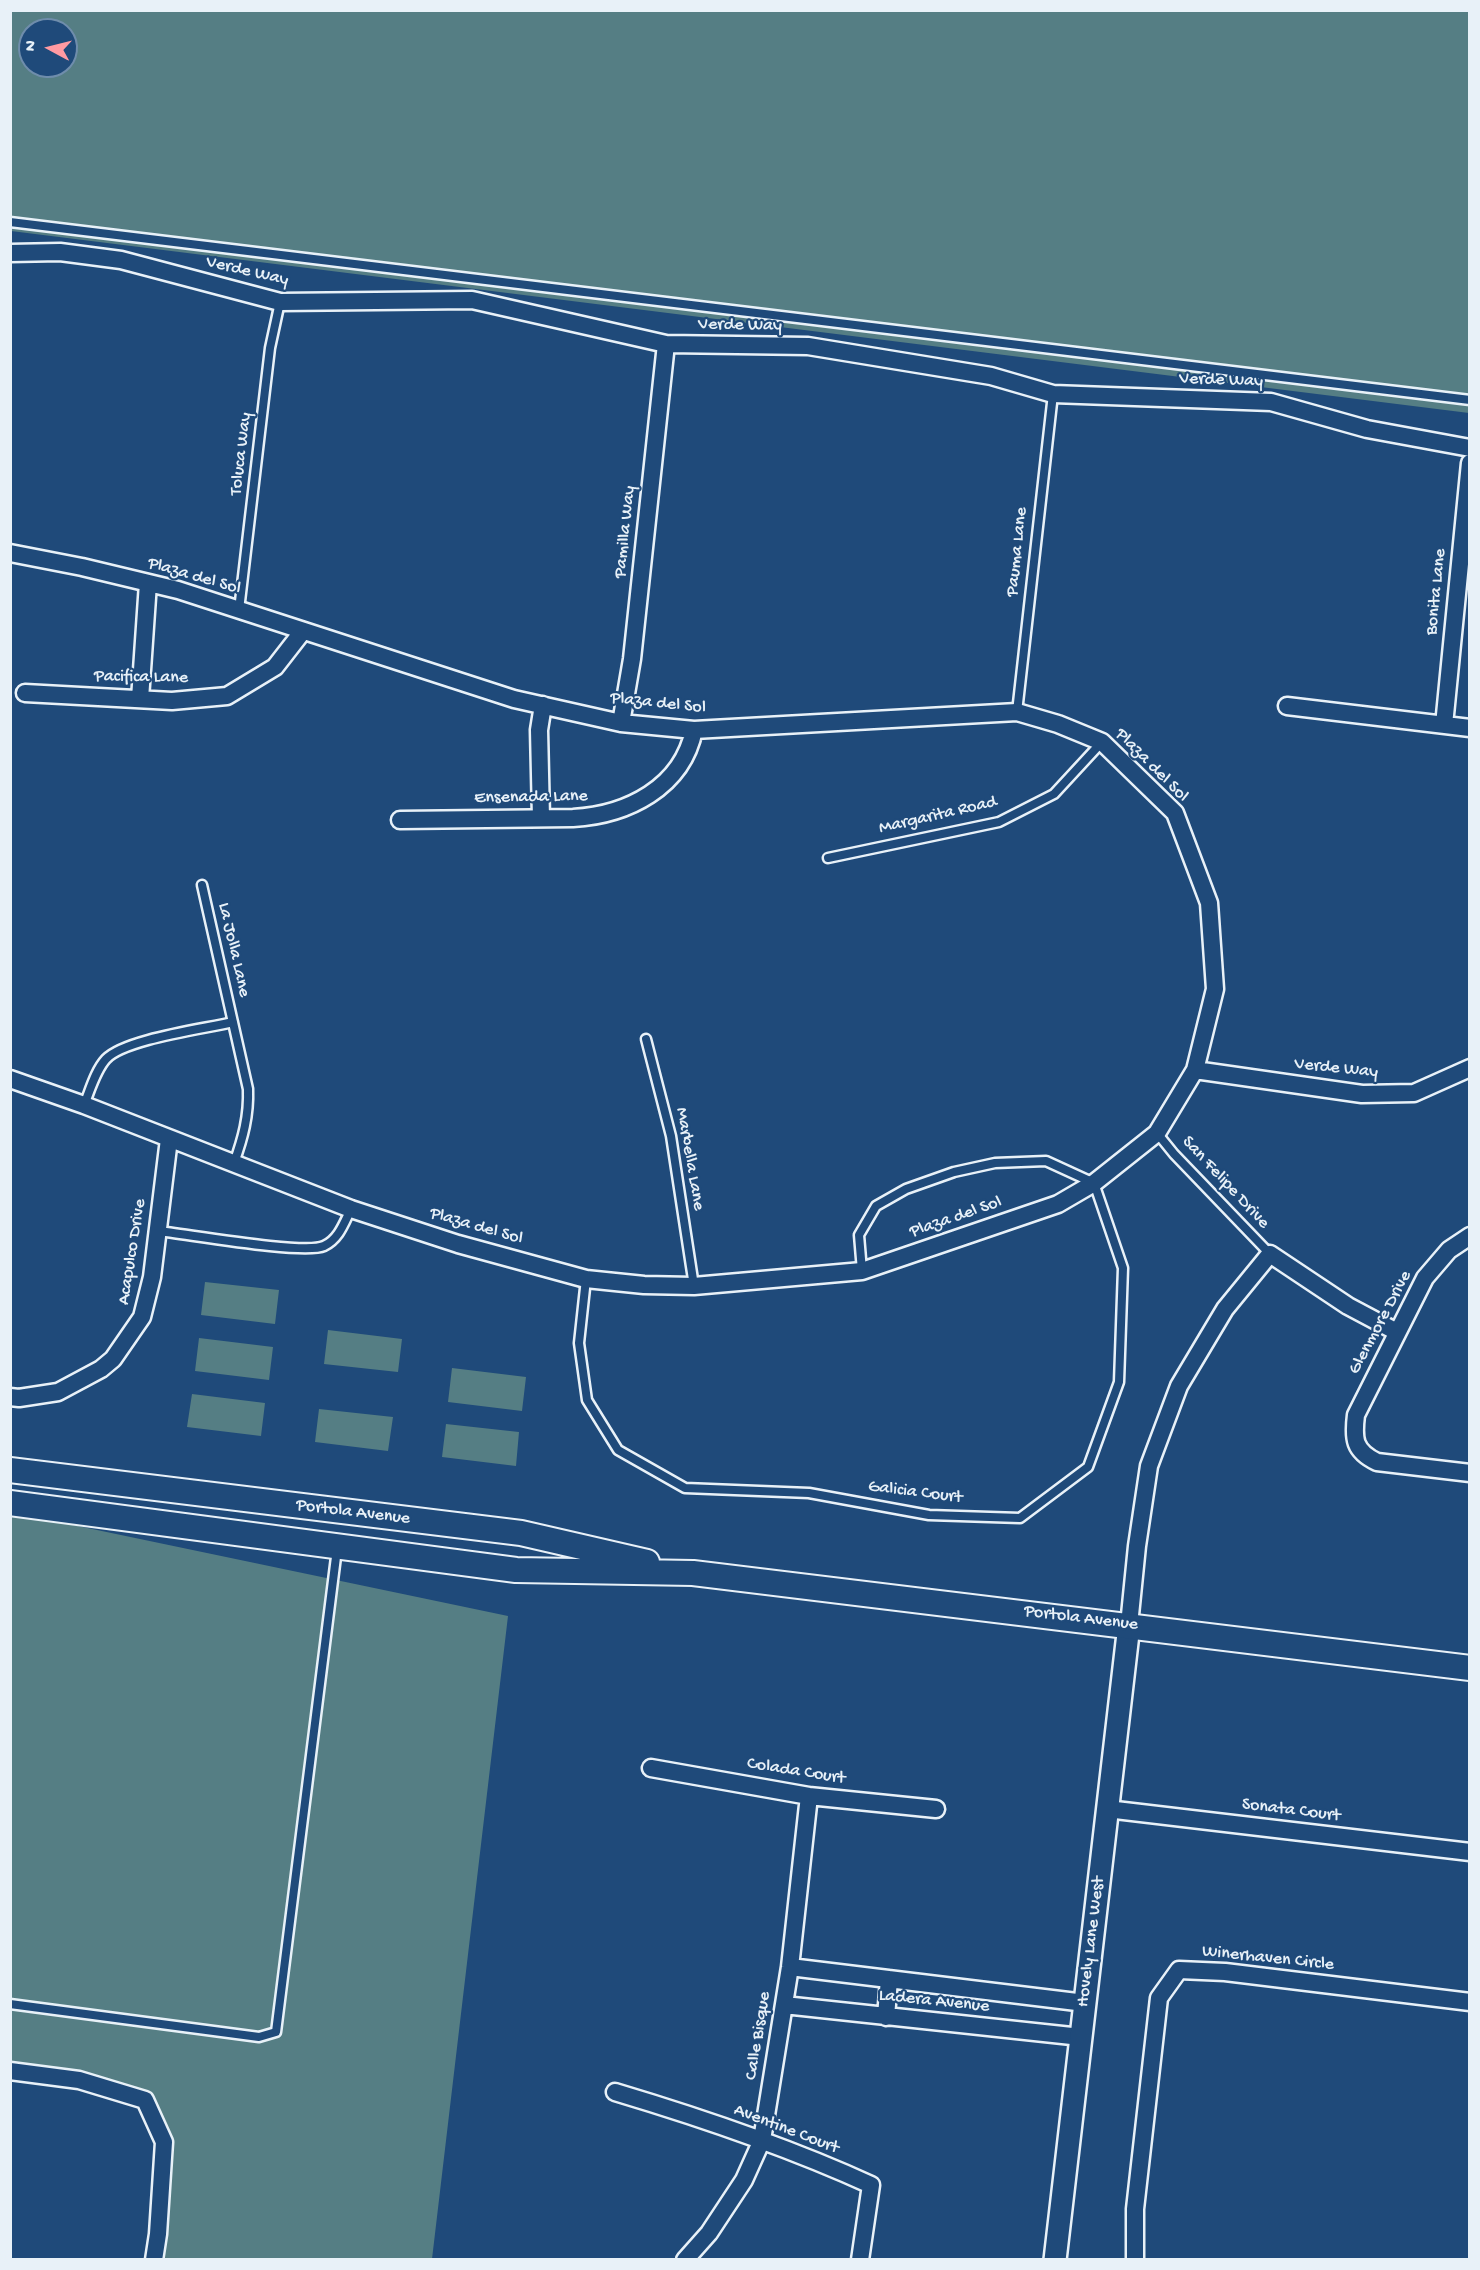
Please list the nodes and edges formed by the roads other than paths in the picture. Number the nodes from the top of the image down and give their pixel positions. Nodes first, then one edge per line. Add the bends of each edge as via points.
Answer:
1 (10, 222) edge
2 (10, 253) edge
3 (280, 302) junction
4 (666, 344) junction
5 (1053, 394) junction
6 (1470, 400) edge
7 (1470, 448) edge
8 (1470, 463) edge
9 (10, 553) edge
10 (148, 583) junction
11 (239, 610) junction
12 (303, 631) junction
13 (25, 693) dead end
14 (140, 699) junction
15 (543, 705) junction
16 (1287, 706) dead end
17 (1017, 712) junction
18 (621, 723) junction
19 (1443, 725) junction
20 (1470, 728) edge
21 (694, 730) junction
22 (1101, 742) junction
23 (541, 818) junction
24 (400, 820) dead end
25 (828, 858) dead end
26 (202, 885) dead end
27 (233, 1022) junction
28 (646, 1039) dead end
29 (1470, 1068) edge
30 (1195, 1070) junction
31 (10, 1079) edge
32 (84, 1105) junction
33 (1157, 1133) junction
34 (169, 1138) junction
35 (234, 1163) junction
36 (1094, 1183) junction
37 (351, 1209) junction
38 (158, 1231) junction
39 (1470, 1236) edge
40 (1270, 1254) junction
41 (861, 1271) junction
42 (586, 1279) junction
43 (694, 1286) junction
44 (1397, 1332) junction
45 (10, 1397) edge
46 (10, 1470) edge
47 (1470, 1473) edge
48 (10, 1488) edge
49 (165, 1490) junction
50 (10, 1503) edge
51 (338, 1546) junction
52 (693, 1573) junction
53 (1129, 1625) junction
54 (1470, 1668) edge
55 (651, 1768) dead end
56 (809, 1796) junction
57 (936, 1809) dead end
58 (1107, 1809) junction
59 (1470, 1852) edge
60 (790, 1967) junction
61 (889, 1979) junction
62 (1470, 2001) edge
63 (1085, 2003) junction
64 (10, 2004) edge
65 (784, 2005) junction
66 (886, 2017) junction
67 (1081, 2037) junction
68 (10, 2071) edge
69 (615, 2092) dead end
70 (762, 2140) junction
71 (154, 2259) edge
72 (685, 2259) edge
73 (860, 2259) edge
74 (1055, 2259) edge
75 (1135, 2259) edge

1 - 6 lane
2 - 3 street, Verde Way via 60,252 122,260
3 - 4 street, Verde Way via 472,300
3 - 11 lane, Toluca Way via 270,348
4 - 5 street, Verde Way via 808,346 991,376
4 - 18 street, Pamilla Way via 632,658
5 - 7 street, Verde Way via 1271,402 1367,429
5 - 17 lane, Pauma Lane
8 - 19 street, Bonita Lane
9 - 10 street, Plaza del Sol
10 - 11 street, Plaza del Sol
10 - 14 street
11 - 12 street, Plaza del Sol
12 - 14 street, Pacifica Lane via 275,667 227,696 172,701
12 - 15 street, Plaza del Sol
13 - 14 street, Pacifica Lane
15 - 18 street, Plaza del Sol
15 - 23 street via 539,730
16 - 19 street
17 - 21 street, Plaza del Sol
17 - 22 street, Plaza del Sol
18 - 21 street, Plaza del Sol
19 - 20 street
21 - 23 street, Ensenada Lane via 680,763 664,782 630,807 594,817
22 - 25 lane, Margarita Road via 1054,794 999,822
22 - 30 street, Plaza del Sol via 1175,813 1209,903 1215,989
23 - 24 street, Ensenada Lane
26 - 27 lane, La Jolla Lane
27 - 32 lane, La Jolla Lane via 139,1042 114,1053 99,1069
27 - 35 lane, La Jolla Lane via 249,1106
28 - 43 lane, Marbella Lane via 671,1136
29 - 30 street, Verde Way via 1414,1093 1362,1094
30 - 33 street, Plaza del Sol
31 - 32 street, Plaza del Sol
32 - 34 street, Plaza del Sol
33 - 36 street, Plaza del Sol
33 - 40 lane, San Felipe Drive
34 - 35 street, Plaza del Sol
34 - 38 street, Acapulco Drive
35 - 37 street, Plaza del Sol
36 - 41 street, Plaza del Sol via 1058,1204
36 - 41 lane via 1046,1161 995,1163 906,1189 876,1206 859,1235
36 - 42 lane, Galicia Court via 1123,1268 1119,1382 1088,1467 1020,1518 929,1515 809,1493 685,1488 618,1450 586,1400 579,1343
37 - 38 lane via 336,1238 316,1248
37 - 42 street, Plaza del Sol
38 - 45 street, Acapulco Drive via 142,1317 113,1359 58,1392
39 - 44 street, Glenmore Drive via 1449,1250 1425,1278
40 - 44 street via 1348,1306
40 - 53 street via 1225,1309 1179,1386 1149,1466
41 - 43 street, Plaza del Sol
42 - 43 street, Plaza del Sol
44 - 47 street, Glenmore Drive via 1356,1415 1356,1444 1364,1456 1377,1462
46 - 49 main road, Portola Avenue
48 - 49 main road via 112,1499 136,1499
49 - 52 main road, Portola Avenue via 521,1533
50 - 51 main road, Portola Avenue
51 - 52 main road, Portola Avenue via 516,1570
51 - 64 lane via 276,2032 259,2037
52 - 53 main road, Portola Avenue
53 - 54 main road, Portola Avenue
53 - 58 street, Hovely Lane West
55 - 56 street, Colada Court
56 - 57 street, Colada Court
56 - 60 street, Calle Bisque
58 - 59 street, Sonata Court
58 - 63 street, Hovely Lane West
60 - 61 street, Ladera Avenue
60 - 65 street, Calle Bisque
61 - 63 street, Ladera Avenue
61 - 66 street
62 - 75 street, Winerhaven Circle via 1179,1970 1159,1998 1135,2209
63 - 67 street, Hovely Lane West
65 - 66 street, Ladera Avenue
65 - 70 street, Calle Bisque
66 - 67 street, Ladera Avenue
67 - 74 street, Hovely Lane West
68 - 71 street via 79,2080 145,2100 164,2142
69 - 70 street, Aventine Court
70 - 72 street, Calle Bisque via 744,2180 709,2233
70 - 73 street, Aventine Court via 871,2185

